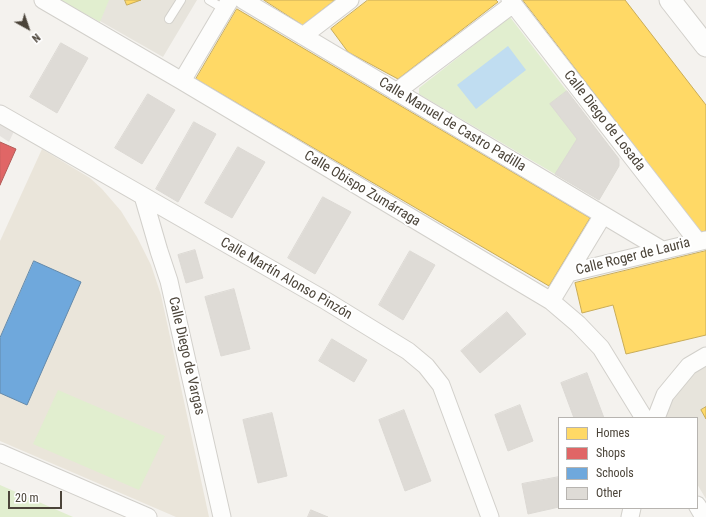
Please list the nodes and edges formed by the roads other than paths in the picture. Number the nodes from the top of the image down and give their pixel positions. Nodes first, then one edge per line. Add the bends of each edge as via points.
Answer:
1 (43, 0) edge
2 (181, 0) edge
3 (209, 0) edge
4 (243, 0) edge
5 (350, 0) edge
6 (670, 0) edge
7 (511, 2) edge
8 (227, 5) edge
9 (169, 19) dead end
10 (303, 36) junction
11 (706, 46) edge
12 (182, 81) junction
13 (396, 92) junction
14 (0, 114) edge
15 (143, 196) junction
16 (603, 215) junction
17 (702, 241) edge
18 (662, 250) junction
19 (568, 273) junction
20 (551, 301) junction
21 (706, 356) edge
22 (643, 417) edge
23 (656, 417) edge
24 (0, 453) edge
25 (698, 507) edge
26 (148, 517) edge
27 (222, 517) edge
28 (490, 517) edge
29 (704, 517) edge

1 - 12 street, Calle Obispo Zumárraga
2 - 9 lane
3 - 8 lane
4 - 10 street, Calle Manuel de Castro Padilla
5 - 10 street
6 - 11 street
7 - 13 street
7 - 17 street, Calle Diego de Losada
8 - 12 street
10 - 13 street, Calle Manuel de Castro Padilla
12 - 20 street, Calle Obispo Zumárraga
13 - 16 street, Calle Manuel de Castro Padilla
14 - 15 street, Calle Martín Alonso Pinzón
15 - 27 street, Calle Diego de Vargas via 169,281
15 - 28 street, Calle Martín Alonso Pinzón via 330,303 408,351 426,366 441,385
16 - 18 street, Calle Manuel de Castro Padilla
16 - 19 street
17 - 18 street, Calle Roger de Lauria
18 - 19 street, Calle Roger de Lauria
19 - 20 street, Calle Roger de Lauria
20 - 22 street, Calle Obispo Zumárraga via 601,348
21 - 23 street via 689,366 665,395
24 - 26 street
25 - 29 street

